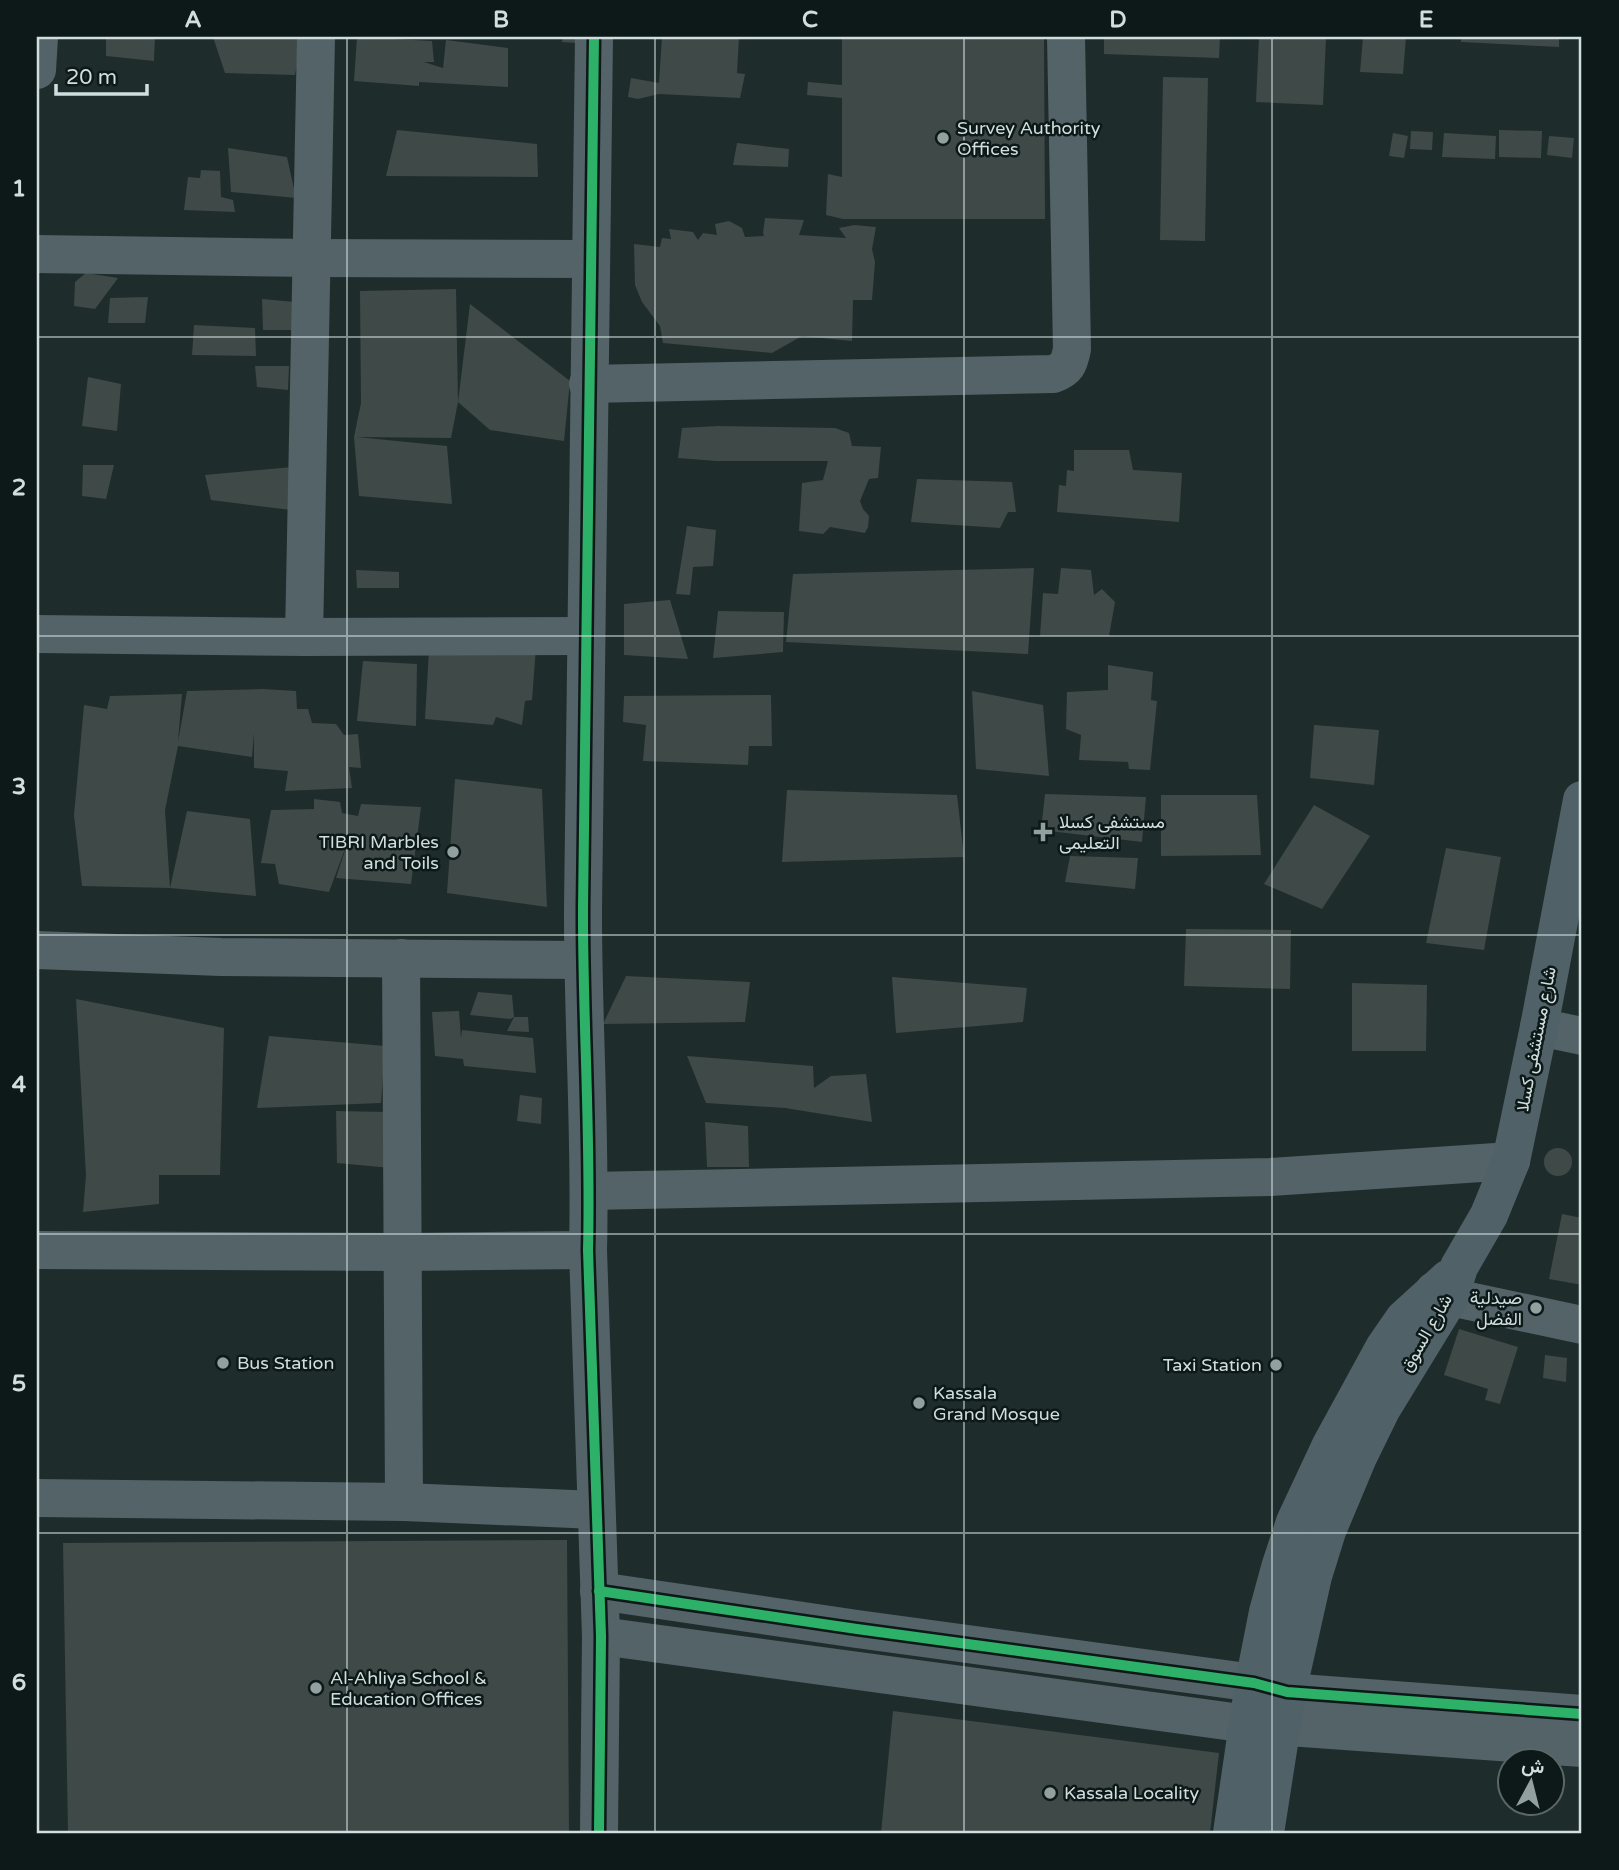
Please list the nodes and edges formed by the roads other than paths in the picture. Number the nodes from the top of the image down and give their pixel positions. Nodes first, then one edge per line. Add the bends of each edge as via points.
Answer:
1 (39, 37) edge
2 (316, 37) edge
3 (594, 37) edge
4 (1066, 37) edge
5 (37, 70) edge
6 (37, 254) edge
7 (313, 258) junction
8 (590, 259) junction
9 (587, 384) junction
10 (37, 634) edge
11 (584, 636) junction
12 (304, 637) junction
13 (1582, 800) edge
14 (1571, 922) edge
15 (37, 950) edge
16 (401, 958) junction
17 (583, 960) junction
18 (1539, 1027) junction
19 (1582, 1035) edge
20 (1511, 1161) junction
21 (589, 1192) junction
22 (37, 1250) edge
23 (588, 1250) junction
24 (402, 1252) junction
25 (1448, 1285) junction
26 (1582, 1325) edge
27 (37, 1498) edge
28 (404, 1502) junction
29 (596, 1510) junction
30 (599, 1591) junction
31 (857, 1629) junction
32 (601, 1636) junction
33 (957, 1643) junction
34 (1059, 1657) junction
35 (850, 1670) junction
36 (1161, 1671) junction
37 (950, 1684) junction
38 (1050, 1698) junction
39 (1267, 1707) junction
40 (1153, 1712) junction
41 (1582, 1714) edge
42 (1582, 1748) edge
43 (599, 1833) edge
44 (1231, 1833) edge
45 (1265, 1833) edge

1 - 5 street
2 - 7 street
3 - 8 street
4 - 9 street via 1072,349 1062,370 1053,374
6 - 7 street
7 - 8 street
7 - 12 street
8 - 9 street
9 - 11 street
10 - 12 street
11 - 12 street
11 - 17 street
13 - 14 main road, شارع مستشفى كسلا
14 - 18 main road, شارع مستشفى كسلا
15 - 16 street
16 - 17 street
16 - 24 street
17 - 21 street
18 - 19 street
18 - 20 main road, شارع مستشفى كسلا
20 - 21 street via 1270,1177
20 - 25 main road, شارع مستشفى كسلا via 1489,1216
21 - 23 street
22 - 24 street
23 - 24 street
23 - 29 street
24 - 28 street
25 - 26 street
25 - 39 main road, شارع السوق via 1342,1493
27 - 28 street
28 - 29 street
29 - 30 street
30 - 31 street
30 - 32 street
31 - 33 street
31 - 35 street
32 - 35 street
32 - 43 street
33 - 34 street
33 - 37 street
34 - 36 street
34 - 38 street
35 - 37 street
36 - 39 street
36 - 40 street
37 - 38 street
38 - 40 street
39 - 40 street
39 - 41 street
39 - 42 street
39 - 44 main road, شارع السوق
39 - 45 main road, شارع السوق

